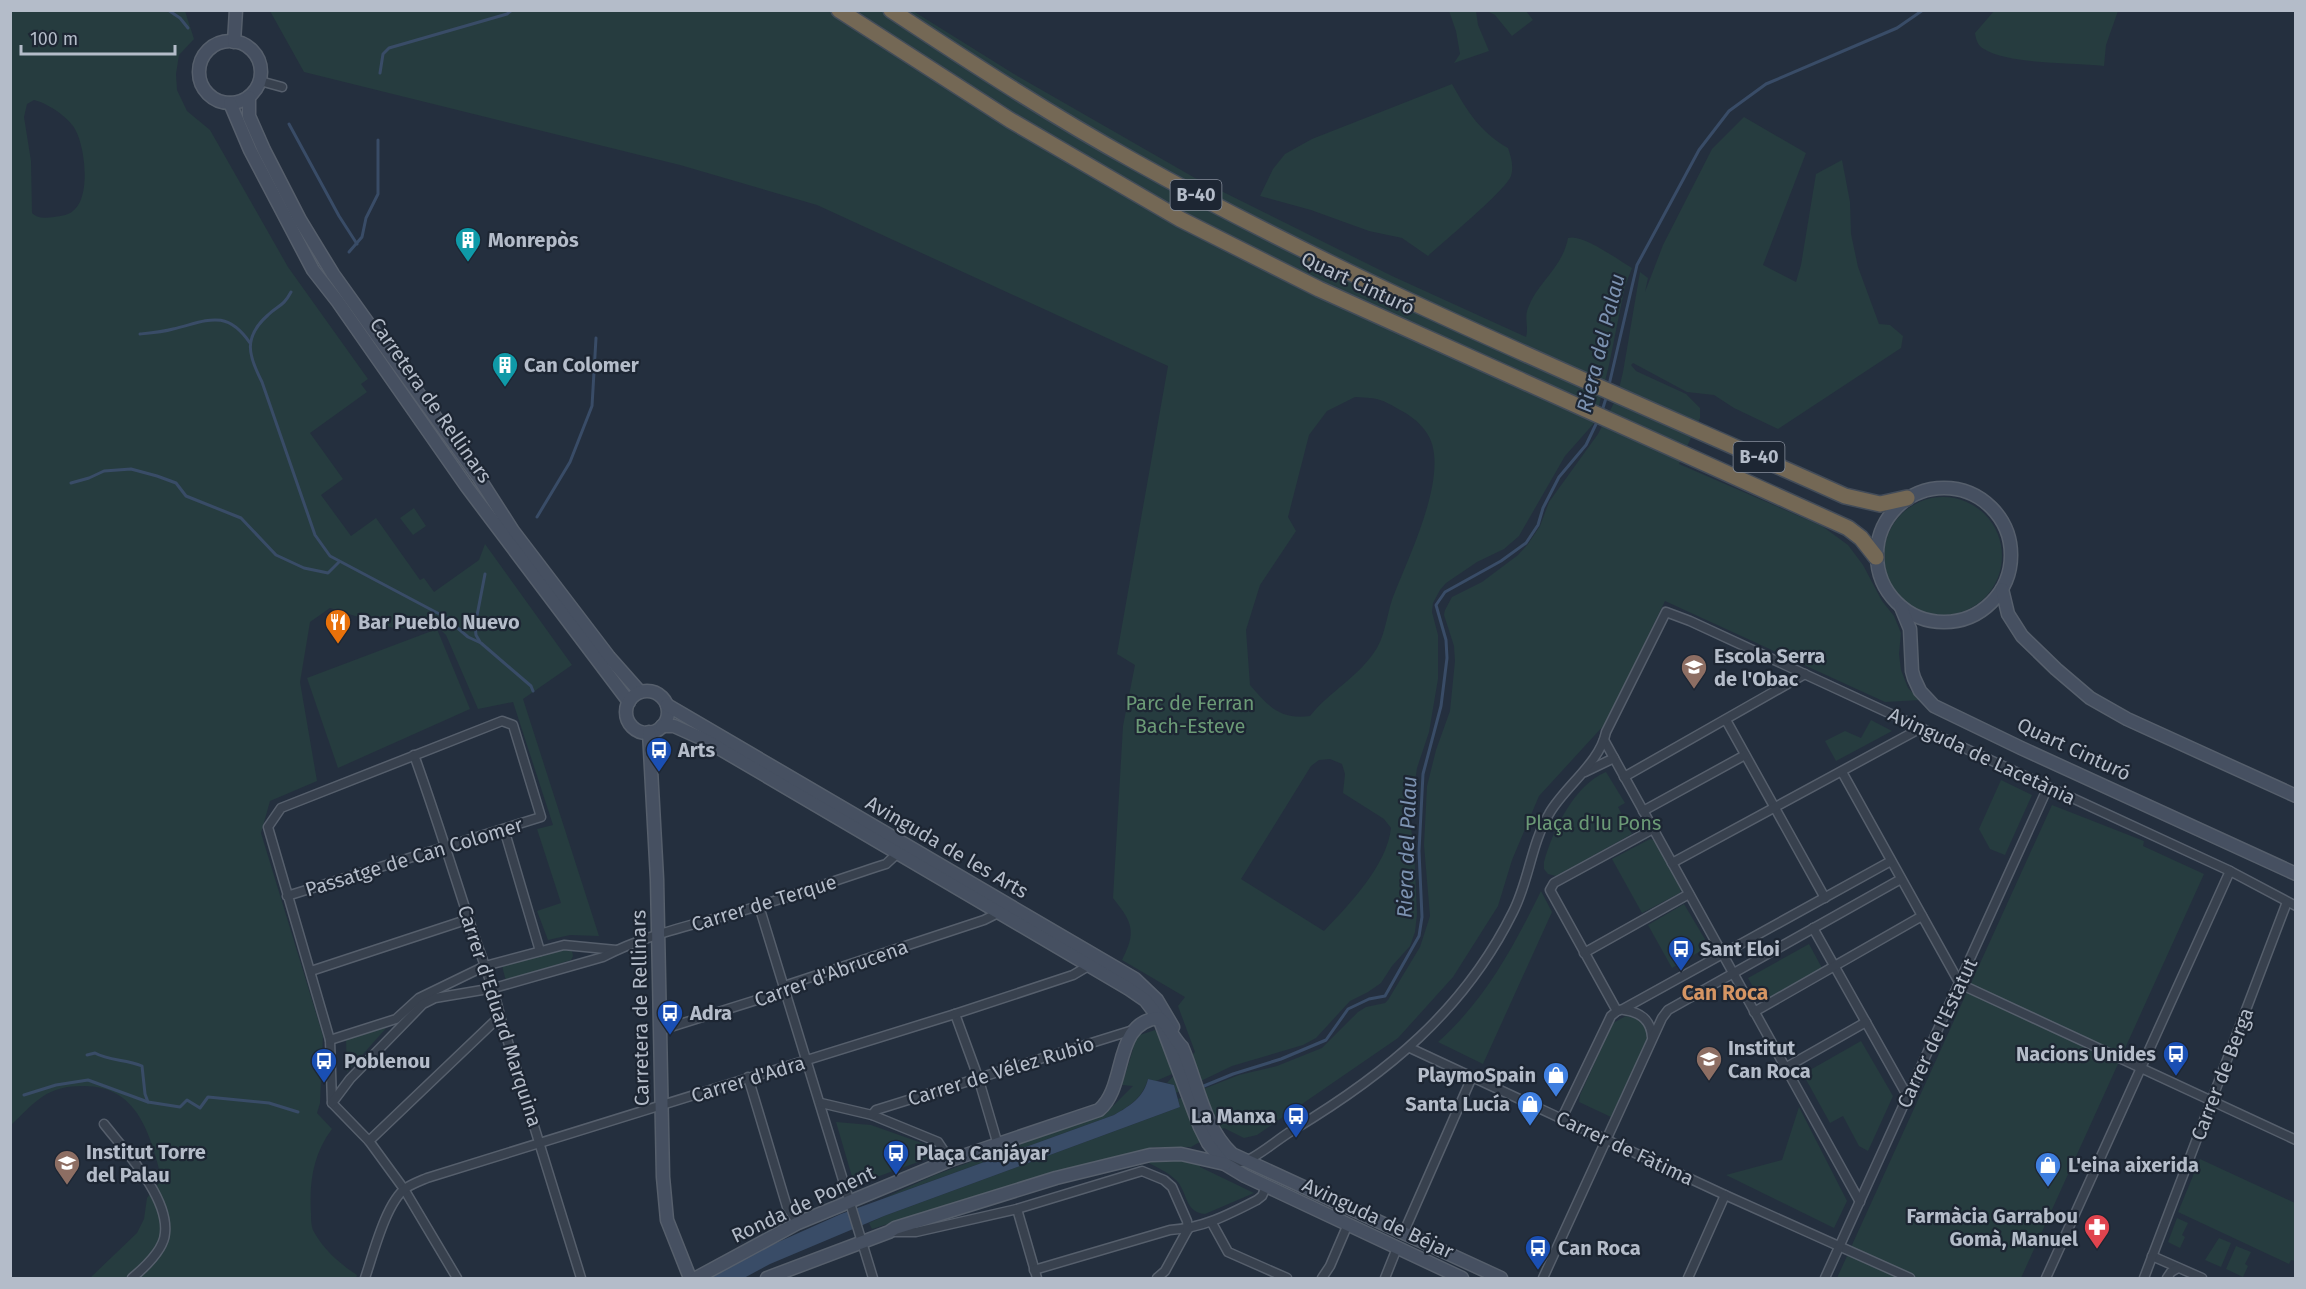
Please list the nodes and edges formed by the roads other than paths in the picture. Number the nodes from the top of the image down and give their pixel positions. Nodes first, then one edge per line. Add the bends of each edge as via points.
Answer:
1 (236, 10) edge
2 (839, 10) edge
3 (891, 10) edge
4 (234, 42) junction
5 (260, 81) junction
6 (282, 87) dead end
7 (249, 97) junction
8 (230, 103) junction
9 (1907, 498) junction
10 (1876, 557) junction
11 (2002, 589) junction
12 (1901, 607) junction
13 (1805, 675) junction
14 (640, 692) junction
15 (629, 702) junction
16 (667, 705) junction
17 (1726, 720) junction
18 (662, 726) junction
19 (1921, 728) junction
20 (649, 732) junction
21 (1604, 740) junction
22 (414, 755) junction
23 (1745, 755) junction
24 (1614, 758) junction
25 (1842, 772) junction
26 (1580, 774) junction
27 (1624, 777) junction
28 (2048, 787) junction
29 (2295, 796) edge
30 (1775, 808) junction
31 (1643, 811) junction
32 (504, 829) junction
33 (1653, 829) junction
34 (447, 846) junction
35 (901, 848) junction
36 (1891, 861) junction
37 (1672, 863) junction
38 (2230, 871) junction
39 (2295, 874) edge
40 (1901, 879) junction
41 (1689, 894) junction
42 (287, 896) junction
43 (1826, 898) junction
44 (2291, 904) edge
45 (759, 906) junction
46 (1000, 912) junction
47 (1922, 916) junction
48 (469, 920) junction
49 (1813, 928) junction
50 (659, 935) junction
51 (573, 945) junction
52 (616, 950) junction
53 (540, 951) junction
54 (1584, 952) junction
55 (1723, 956) junction
56 (573, 964) junction
57 (1090, 965) junction
58 (1834, 965) junction
59 (484, 966) junction
60 (310, 971) junction
61 (1732, 973) junction
62 (1960, 984) junction
63 (784, 986) junction
64 (494, 988) junction
65 (1138, 996) junction
66 (1620, 1010) junction
67 (1754, 1012) junction
68 (955, 1014) junction
69 (500, 1016) junction
70 (1145, 1022) junction
71 (1866, 1022) junction
72 (661, 1030) junction
73 (330, 1040) junction
74 (1652, 1040) junction
75 (1182, 1047) junction
76 (1410, 1048) junction
77 (807, 1061) junction
78 (1182, 1062) junction
79 (1785, 1068) junction
80 (2142, 1068) junction
81 (748, 1077) junction
82 (978, 1077) junction
83 (1472, 1077) junction
84 (1908, 1097) junction
85 (2212, 1101) junction
86 (332, 1103) junction
87 (821, 1103) junction
88 (661, 1107) junction
89 (872, 1115) junction
90 (1562, 1118) junction
91 (104, 1124) dead end
92 (1205, 1126) junction
93 (1606, 1140) junction
94 (2295, 1140) edge
95 (369, 1142) junction
96 (540, 1143) junction
97 (998, 1145) junction
98 (948, 1161) junction
99 (1246, 1161) junction
100 (1225, 1164) junction
101 (404, 1189) junction
102 (1269, 1191) junction
103 (1725, 1195) junction
104 (1860, 1202) junction
105 (849, 1203) junction
106 (1337, 1203) junction
107 (1017, 1209) junction
108 (1212, 1222) junction
109 (798, 1223) junction
110 (1348, 1224) junction
111 (1188, 1229) junction
112 (889, 1232) junction
113 (1403, 1234) junction
114 (862, 1242) junction
115 (1839, 1247) junction
116 (1397, 1248) junction
117 (2152, 1256) junction
118 (2178, 1268) junction
119 (1036, 1274) edge
120 (780, 1275) edge
121 (1166, 1275) edge
122 (132, 1278) edge
123 (365, 1278) edge
124 (457, 1278) edge
125 (581, 1278) edge
126 (690, 1278) edge
127 (696, 1278) edge
128 (767, 1278) edge
129 (873, 1278) edge
130 (1157, 1278) edge
131 (1287, 1278) edge
132 (1322, 1278) edge
133 (1385, 1278) edge
134 (1462, 1278) edge
135 (1501, 1278) edge
136 (1543, 1278) edge
137 (1688, 1278) edge
138 (1825, 1278) edge
139 (1910, 1278) edge
140 (2046, 1278) edge
141 (2144, 1278) edge
142 (2167, 1278) edge
143 (2202, 1278) edge

1 - 4 main road
2 - 10 highway, Quart Cinturó / B-40 via 1010,120 1180,219 1319,289 1848,528
3 - 9 highway, Quart Cinturó / B-40 via 1013,90 1171,182 1322,259 1845,496 1880,504
4 - 5 main road via 245,45 257,57
4 - 8 main road via 215,45 200,67 200,81 206,92
5 - 6 street
5 - 7 main road
7 - 8 main road
7 - 14 main road, Carretera de Rellinars via 249,116 264,150 333,274 513,531
8 - 15 main road, Carretera de Rellinars via 250,150 313,270 467,487
9 - 10 main road via 1884,524
9 - 11 main road via 1931,489 1950,488 1990,506 2004,526 2010,545 2010,564
10 - 12 main road via 1882,582
11 - 12 main road via 1985,608 1956,621 1930,621
11 - 29 main road via 2008,614 2022,636 2090,698
12 - 39 main road, Quart Cinturó via 1910,629 1912,671 1920,691 1934,706
13 - 17 street
13 - 19 street, Avinguda de Lacetània
13 - 21 street, Avinguda de Lacetània via 1666,612
14 - 15 main road
14 - 16 main road via 656,693
15 - 20 main road via 628,721
16 - 18 main road
16 - 35 main road, Avinguda de les Arts
17 - 23 street
17 - 27 street
18 - 20 main road
18 - 35 main road, Avinguda de les Arts via 674,726 705,740
19 - 25 street
19 - 28 street, Avinguda de Lacetània
20 - 50 main road, Carretera de Rellinars
21 - 24 street
21 - 26 street
22 - 32 street, Passatge de Can Colomer via 502,721 513,725 542,817
22 - 34 street, Carrer d'Eduard Marquina
22 - 42 street via 281,808 268,827
23 - 30 street
23 - 31 street
24 - 26 street
24 - 27 street
25 - 30 street
25 - 36 street
26 - 76 street via 1544,823 1521,896 1486,960 1458,998
27 - 31 street
28 - 38 street, Avinguda de Lacetània
28 - 62 street, Carrer de l'Estatut
30 - 37 street
30 - 43 street
31 - 33 street
32 - 34 street, Passatge de Can Colomer
32 - 53 street
33 - 37 street
33 - 54 street via 1550,887
34 - 42 street, Passatge de Can Colomer
34 - 48 street, Carrer d'Eduard Marquina
35 - 45 street, Carrer de Terque via 886,864
35 - 46 main road, Avinguda de les Arts
35 - 75 main road, Avinguda de les Arts via 1135,979 1157,1000
36 - 40 street
36 - 43 street
37 - 41 street
38 - 44 street, Avinguda de Lacetània
38 - 80 street
40 - 47 street
40 - 49 street
41 - 54 street
41 - 55 street
42 - 60 street
43 - 55 street
44 - 85 street, Carrer de Berga
45 - 50 street, Carrer de Terque
45 - 63 street
46 - 57 main road, Avinguda de les Arts
46 - 63 street, Carrer d'Abrucena
47 - 58 street
47 - 62 street
48 - 59 street, Carrer d'Eduard Marquina
48 - 60 street
49 - 58 street
49 - 61 street
50 - 52 street, Carrer de Terque
50 - 72 main road, Carretera de Rellinars
51 - 52 street, Carrer de Terque
51 - 53 street, Carrer de Terque
51 - 56 street via 579,954
52 - 56 street, Carrer de Terque
53 - 59 street, Carrer de Terque
54 - 66 street
55 - 61 street
55 - 66 street
56 - 64 street, Carrer de Terque
57 - 65 main road, Avinguda de les Arts
57 - 68 street, Carrer d'Adra via 1073,975
58 - 67 street
58 - 71 street
59 - 64 street, Carrer d'Eduard Marquina
59 - 73 street, Carrer de Terque via 419,998 396,1019
60 - 73 street
61 - 67 street
61 - 74 street via 1668,1010
62 - 80 street
62 - 84 street, Carrer de l'Estatut
63 - 72 street, Carrer d'Abrucena via 782,992
63 - 77 street
64 - 69 street, Carrer d'Eduard Marquina
64 - 86 street, Carrer de Terque via 435,998 423,1004
65 - 70 main road via 1145,1009
65 - 70 main road, Avinguda de les Arts via 1152,1007
66 - 74 street via 1637,1013 1646,1020
66 - 90 street via 1611,1016
67 - 79 street
68 - 77 street, Carrer d'Adra
68 - 82 street
69 - 95 street
69 - 96 street, Carrer d'Eduard Marquina
70 - 75 main road via 1166,1023
70 - 78 main road
70 - 82 street, Carrer de Vélez Rubio
70 - 97 main road, Ronda de Ponent via 1106,1104 1099,1110
71 - 79 street
71 - 84 street
72 - 88 main road, Carretera de Rellinars
73 - 86 street
74 - 93 street
75 - 78 main road
76 - 83 street, Carrer de Fàtima
76 - 99 street via 1352,1093
77 - 81 street, Carrer d'Adra
77 - 87 street
78 - 92 main road
79 - 104 street
80 - 85 street
80 - 140 street
81 - 88 street, Carrer d'Adra
81 - 109 street via 787,1208
82 - 89 street, Carrer de Vélez Rubio via 876,1110
82 - 97 street
83 - 90 street, Carrer de Fàtima
83 - 113 street
84 - 104 street, Carrer de l'Estatut
85 - 94 street
85 - 117 street, Carrer de Berga
86 - 95 street
87 - 89 street
87 - 105 street
88 - 96 street, Carrer d'Adra
88 - 126 main road, Carretera de Rellinars via 667,1220
89 - 98 street via 938,1142
90 - 93 street, Carrer de Fàtima
91 - 122 street via 157,1197 165,1234 156,1252
92 - 99 main road, Avinguda de Béjar via 1232,1154
92 - 100 main road, Avinguda de Béjar via 1208,1143
93 - 103 street, Carrer de Fàtima
93 - 136 street
95 - 101 street
96 - 101 street, Carrer d'Adra via 427,1178
96 - 125 street, Carrer d'Eduard Marquina
97 - 98 main road, Ronda de Ponent
98 - 105 main road, Ronda de Ponent
99 - 100 street
99 - 106 main road, Avinguda de Béjar
100 - 102 main road, Avinguda de Béjar
100 - 112 main road via 1181,1154 1150,1155 980,1201
101 - 123 street via 385,1218
101 - 124 street
102 - 106 main road, Avinguda de Béjar via 1289,1188 1312,1199
102 - 108 street
102 - 110 main road, Avinguda de Béjar
103 - 115 street, Carrer de Fàtima
103 - 137 street
104 - 115 street, Carrer de l'Estatut
105 - 109 main road, Ronda de Ponent
105 - 114 street
106 - 113 main road, Avinguda de Béjar
107 - 111 street via 1136,1173 1151,1173 1172,1187
107 - 112 street via 916,1232
107 - 119 street
108 - 111 street
108 - 131 street via 1228,1252
109 - 127 main road, Ronda de Ponent
110 - 116 main road, Avinguda de Béjar
110 - 132 street
111 - 119 street via 1170,1230
111 - 121 street
112 - 114 main road
113 - 116 main road
113 - 135 main road, Avinguda de Béjar
114 - 120 main road
114 - 129 street
115 - 138 street, Carrer de l'Estatut
115 - 139 street, Carrer de Fàtima
116 - 133 street
116 - 134 main road, Avinguda de Béjar
117 - 118 street
117 - 141 street, Carrer de Berga
118 - 142 street
118 - 143 street
120 - 128 main road
121 - 130 street

